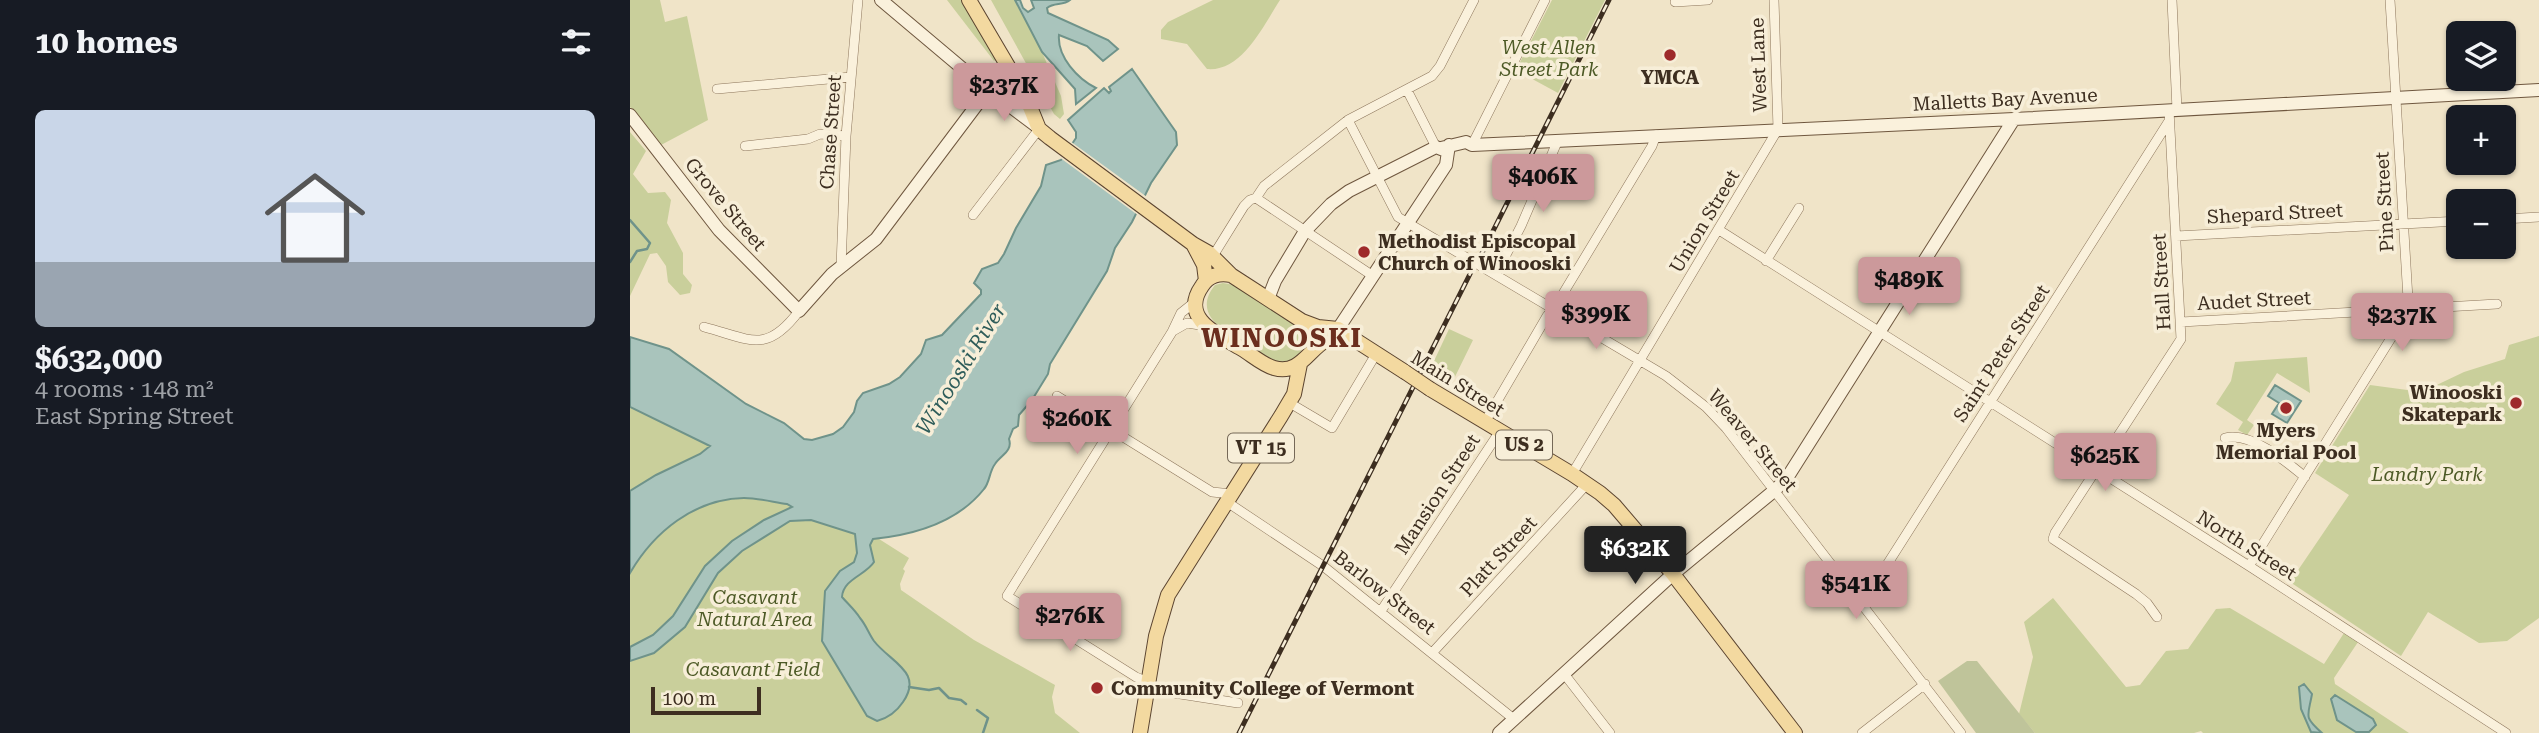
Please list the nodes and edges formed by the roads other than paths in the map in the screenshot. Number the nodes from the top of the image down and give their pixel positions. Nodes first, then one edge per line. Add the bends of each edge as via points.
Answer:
1 (858, 0) edge
2 (881, 0) edge
3 (969, 0) edge
4 (1474, 0) edge
5 (1545, 0) edge
6 (1708, 0) edge
7 (1774, 0) edge
8 (2172, 0) edge
9 (2390, 0) edge
10 (1675, 2) dead end
11 (1012, 73) junction
12 (851, 77) junction
13 (717, 89) dead end
14 (989, 90) junction
15 (1407, 90) junction
16 (2539, 90) edge
17 (2395, 97) junction
18 (2172, 114) junction
19 (630, 115) edge
20 (2014, 119) junction
21 (1348, 120) junction
22 (1778, 129) junction
23 (1044, 133) junction
24 (1656, 135) junction
25 (846, 136) junction
26 (1558, 140) junction
27 (1472, 145) junction
28 (745, 146) dead end
29 (1444, 148) junction
30 (1377, 177) junction
31 (1256, 198) junction
32 (1799, 208) dead end
33 (973, 215) dead end
34 (2539, 217) edge
35 (2516, 218) edge
36 (2446, 222) edge
37 (1409, 223) junction
38 (2403, 224) junction
39 (1719, 230) junction
40 (1305, 231) junction
41 (2176, 236) junction
42 (1193, 244) junction
43 (1213, 256) junction
44 (1766, 261) junction
45 (841, 267) junction
46 (1496, 274) junction
47 (1231, 275) junction
48 (1373, 276) junction
49 (1206, 281) junction
50 (1270, 295) junction
51 (1196, 301) junction
52 (2497, 304) dead end
53 (1553, 307) junction
54 (2407, 309) junction
55 (799, 312) junction
56 (1302, 321) junction
57 (2181, 322) junction
58 (1206, 326) junction
59 (704, 327) dead end
60 (1338, 329) junction
61 (1172, 332) junction
62 (1879, 333) junction
63 (1354, 341) junction
64 (1311, 351) junction
65 (1376, 354) junction
66 (1641, 360) junction
67 (1300, 365) junction
68 (1272, 368) junction
69 (1056, 396) dead end
70 (1289, 402) junction
71 (1990, 403) junction
72 (1485, 422) junction
73 (1111, 430) junction
74 (1500, 430) junction
75 (2225, 438) dead end
76 (2096, 470) junction
77 (1572, 474) junction
78 (2305, 477) junction
79 (1587, 484) junction
80 (1775, 490) junction
81 (1212, 492) junction
82 (1229, 498) junction
83 (1217, 517) junction
84 (2249, 566) junction
85 (1673, 574) junction
86 (1862, 604) junction
87 (1381, 611) junction
88 (2157, 617) dead end
89 (1433, 652) junction
90 (1564, 675) junction
91 (1147, 684) junction
92 (1925, 684) junction
93 (1238, 703) dead end
94 (1515, 720) junction
95 (1140, 733) edge
96 (1499, 733) edge
97 (1610, 733) edge
98 (1795, 733) edge
99 (1863, 733) edge
100 (1961, 733) edge
101 (2506, 733) edge

1 - 12 street, Chase Street
2 - 14 street
3 - 11 main road, US 2
4 - 15 street via 1437,70
5 - 27 street
6 - 10 street
7 - 22 street, West Lane
8 - 18 street, Hall Street
9 - 17 street, Pine Street
11 - 14 street
11 - 23 main road, US 2
12 - 13 street
12 - 25 street, Chase Street
14 - 23 street
14 - 45 street via 883,231
15 - 21 street
15 - 29 street
16 - 17 street, Malletts Bay Avenue
17 - 18 street, Malletts Bay Avenue
17 - 38 street, Pine Street
18 - 20 street, Malletts Bay Avenue
18 - 41 street, Hall Street
18 - 71 street, Saint Peter Street
19 - 55 street, Grove Street via 719,230
20 - 22 street, Malletts Bay Avenue
20 - 62 street
21 - 30 street, Weaver Street
21 - 31 street
22 - 24 street, Malletts Bay Avenue
22 - 39 street, Union Street
23 - 33 street
23 - 42 main road, Main Street / US 2
24 - 26 street, Malletts Bay Avenue
24 - 53 street
25 - 28 street via 820,134
25 - 45 street, Chase Street
26 - 27 street, Malletts Bay Avenue
26 - 46 street
27 - 29 street, Malletts Bay Avenue
29 - 30 street, Malletts Bay Avenue
29 - 37 street via 1446,165
30 - 37 street, Weaver Street via 1398,216
30 - 40 street, Malletts Bay Avenue via 1337,200
31 - 40 street
31 - 43 street via 1244,206
32 - 44 street
34 - 35 street
36 - 38 street, Shepard Street
37 - 46 street, Weaver Street
37 - 48 street
38 - 41 street, Shepard Street
38 - 54 street, Pine Street
39 - 44 street, North Street
39 - 66 street, Union Street
40 - 48 street
40 - 50 street, Malletts Bay Avenue
41 - 57 street, Hall Street
42 - 43 main road, Main Street / US 2
42 - 49 main road
43 - 47 main road, Main Street / US 2
44 - 62 street, North Street
45 - 55 street
46 - 53 street, Weaver Street
47 - 49 main road via 1215,275
47 - 50 main road, Main Street / US 2
48 - 60 street
49 - 51 main road
50 - 56 main road, Main Street / US 2
51 - 58 main road via 1197,314
51 - 61 street via 1181,313
52 - 54 street, Audet Street
53 - 66 street, Weaver Street
53 - 72 street
54 - 57 street, Audet Street
54 - 78 street, Pine Street via 2403,323
55 - 59 street via 779,334 765,340
56 - 60 main road, Main Street / US 2
56 - 64 main road via 1311,336
57 - 76 street, Hall Street via 2180,342
58 - 61 street via 1187,323
58 - 68 main road
60 - 63 main road, Main Street / US 2
61 - 73 street
62 - 71 street, North Street
62 - 80 street
63 - 64 main road via 1333,337
63 - 65 main road, Main Street / US 2
64 - 67 main road
65 - 70 street via 1332,428
65 - 72 main road, Main Street / US 2, bridge
66 - 77 street, Union Street
66 - 80 street, Weaver Street via 1706,407
67 - 68 main road
67 - 70 main road, VT 15
68 - 70 main road via 1286,383
69 - 73 street
70 - 82 main road, VT 15
71 - 76 street, North Street
71 - 86 street, Saint Peter Street
72 - 74 main road, Main Street / US 2
73 - 81 street
73 - 91 street via 1007,596
74 - 77 main road, Main Street / US 2
74 - 87 street, Mansion Street
75 - 78 street via 2240,437 2257,445
76 - 84 street, North Street
76 - 88 street, Hall Street via 2053,540 2136,594
77 - 79 main road, Main Street / US 2
78 - 84 street, Pine Street
79 - 85 main road, Main Street / US 2 via 1614,505
79 - 89 street, Platt Street
80 - 85 street
80 - 86 street, Weaver Street
81 - 82 street
81 - 83 street
82 - 83 main road, VT 15
82 - 87 street, Barlow Street
83 - 91 main road, VT 15 via 1168,595
84 - 101 street, North Street
85 - 90 street
85 - 98 main road, Main Street / US 2
86 - 92 street, Weaver Street
87 - 89 street, Barlow Street
89 - 94 street, Barlow Street
90 - 94 street
90 - 97 street
91 - 93 street via 1161,691
91 - 95 main road, VT 15
92 - 99 street
92 - 100 street, Weaver Street
94 - 96 street

